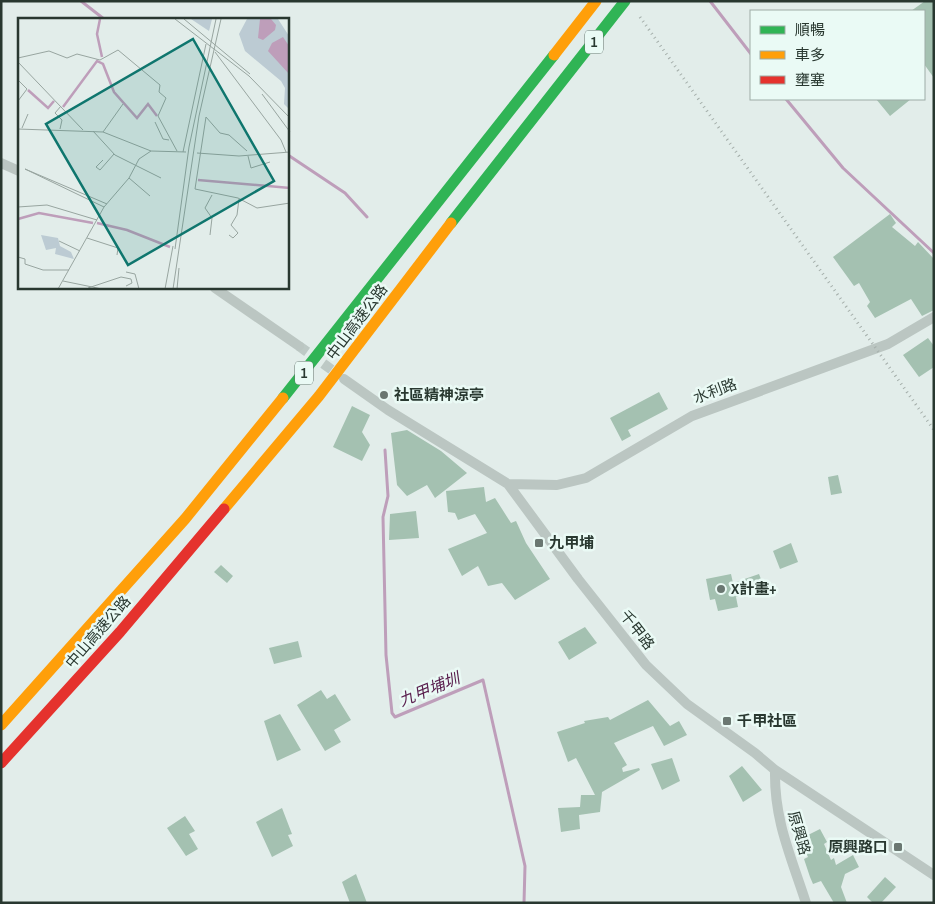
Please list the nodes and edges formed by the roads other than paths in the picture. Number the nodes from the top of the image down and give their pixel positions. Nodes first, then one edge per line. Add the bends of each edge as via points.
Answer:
1 (625, 1) edge
2 (634, 1) edge
3 (594, 3) edge
4 (562, 83) junction
5 (1, 163) edge
6 (18, 171) edge
7 (217, 289) edge
8 (934, 317) edge
9 (298, 346) tunnel mouth
10 (344, 379) tunnel mouth
11 (508, 484) junction
12 (1, 725) edge
13 (1, 763) edge
14 (775, 770) junction
15 (934, 876) edge
16 (806, 903) edge

1 - 4 highway, 中山高速公路 / 1
2 - 4 highway
3 - 12 highway, 中山高速公路 / 1 via 336,333 185,519
4 - 13 highway, 中山高速公路 / 1 via 319,396 120,632
5 - 6 street
7 - 9 street
8 - 11 street, 水利路 via 888,344 692,416 586,478 557,485
10 - 11 street, 千甲路
11 - 14 street, 千甲路 via 646,665 687,704
14 - 15 street, 千甲路
14 - 16 street, 原興路 via 780,827

